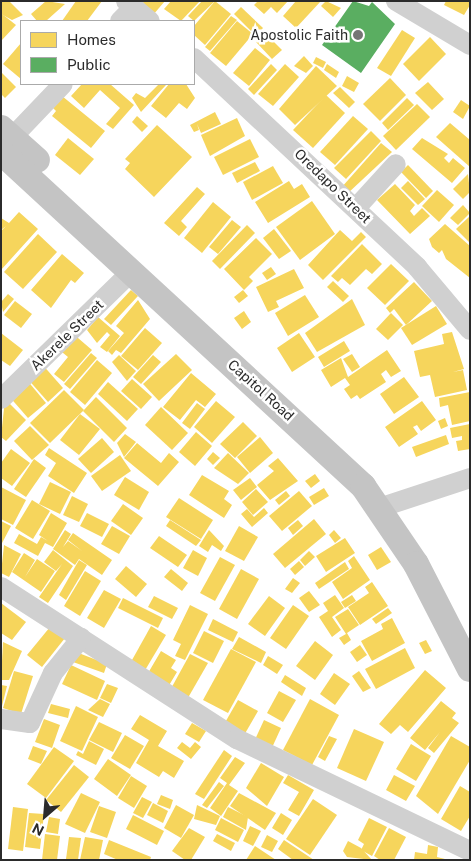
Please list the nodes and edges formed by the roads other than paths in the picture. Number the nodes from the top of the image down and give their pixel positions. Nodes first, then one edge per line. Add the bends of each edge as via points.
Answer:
1 (396, 1) edge
2 (127, 10) edge
3 (148, 20) edge
4 (470, 45) edge
5 (195, 59) edge
6 (62, 85) edge
7 (4, 142) edge
8 (396, 164) dead end
9 (356, 208) junction
10 (132, 271) junction
11 (468, 323) edge
12 (1, 399) edge
13 (470, 478) edge
14 (386, 504) junction
15 (1, 587) edge
16 (470, 632) edge
17 (81, 638) junction
18 (470, 669) edge
19 (1, 719) edge
20 (470, 851) edge

1 - 4 street
2 - 3 street
5 - 9 street, Oredapo Street
6 - 7 street
7 - 10 main road, Capitol Road
7 - 14 main road, Capitol Road via 342,442
8 - 9 street
9 - 11 street, Oredapo Street
10 - 12 street, Akerele Street
10 - 14 main road, Capitol Road
13 - 14 street
14 - 16 main road, Capitol Road via 432,558
14 - 18 main road, Capitol Road
15 - 17 street
17 - 19 street via 53,673 30,723
17 - 20 street via 237,739

